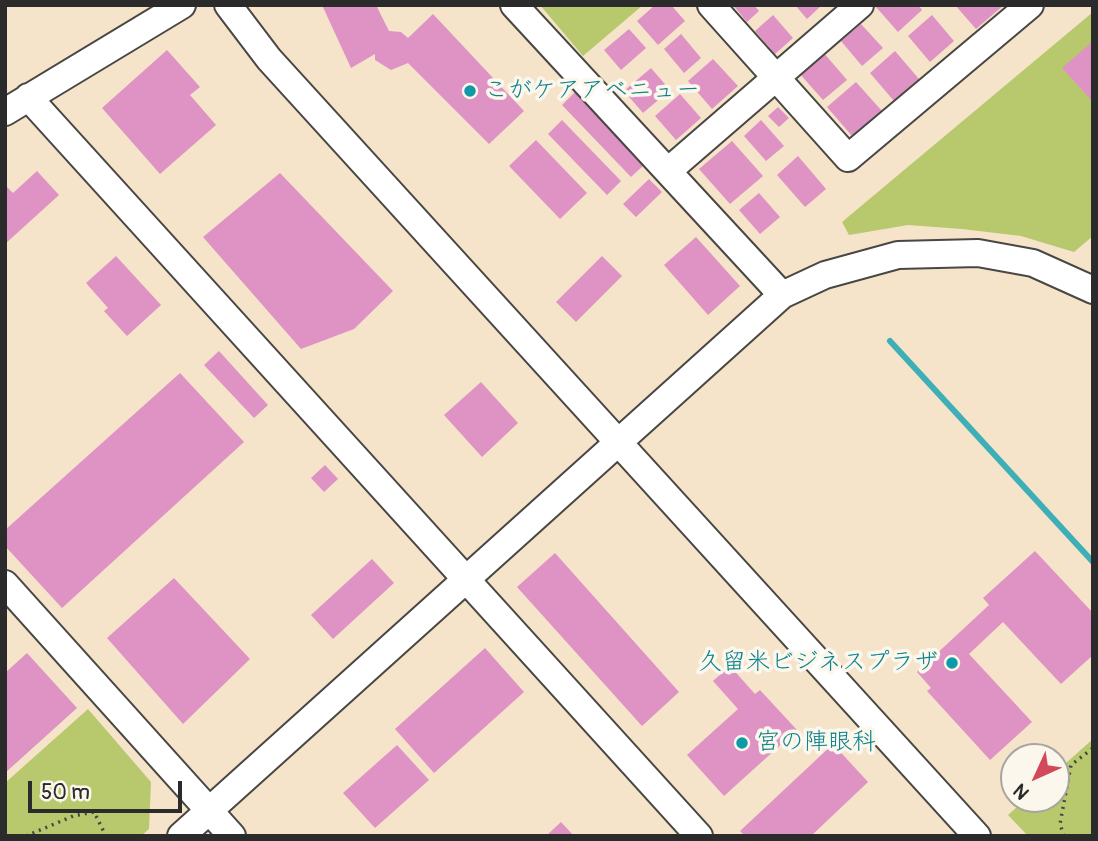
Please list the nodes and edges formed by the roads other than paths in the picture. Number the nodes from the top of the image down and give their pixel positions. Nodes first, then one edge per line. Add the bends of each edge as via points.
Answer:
1 (182, 5) edge
2 (228, 5) edge
3 (514, 5) edge
4 (711, 5) edge
5 (860, 5) edge
6 (1030, 5) edge
7 (776, 77) junction
8 (28, 97) junction
9 (5, 112) edge
10 (668, 171) junction
11 (1093, 290) edge
12 (782, 295) junction
13 (617, 442) junction
14 (465, 580) junction
15 (5, 584) edge
16 (209, 810) junction
17 (181, 836) edge
18 (233, 836) edge
19 (699, 836) edge
20 (977, 836) edge

1 - 8 street
2 - 13 street via 269,59
3 - 10 street
4 - 7 street
5 - 7 street
6 - 7 street via 848,158
7 - 10 street
8 - 9 street
8 - 14 street
10 - 12 street
11 - 12 street via 1033,263 978,253 898,255 825,275
12 - 13 street
13 - 14 street
13 - 20 street
14 - 16 street
14 - 19 street
15 - 16 street
16 - 17 street
16 - 18 street

